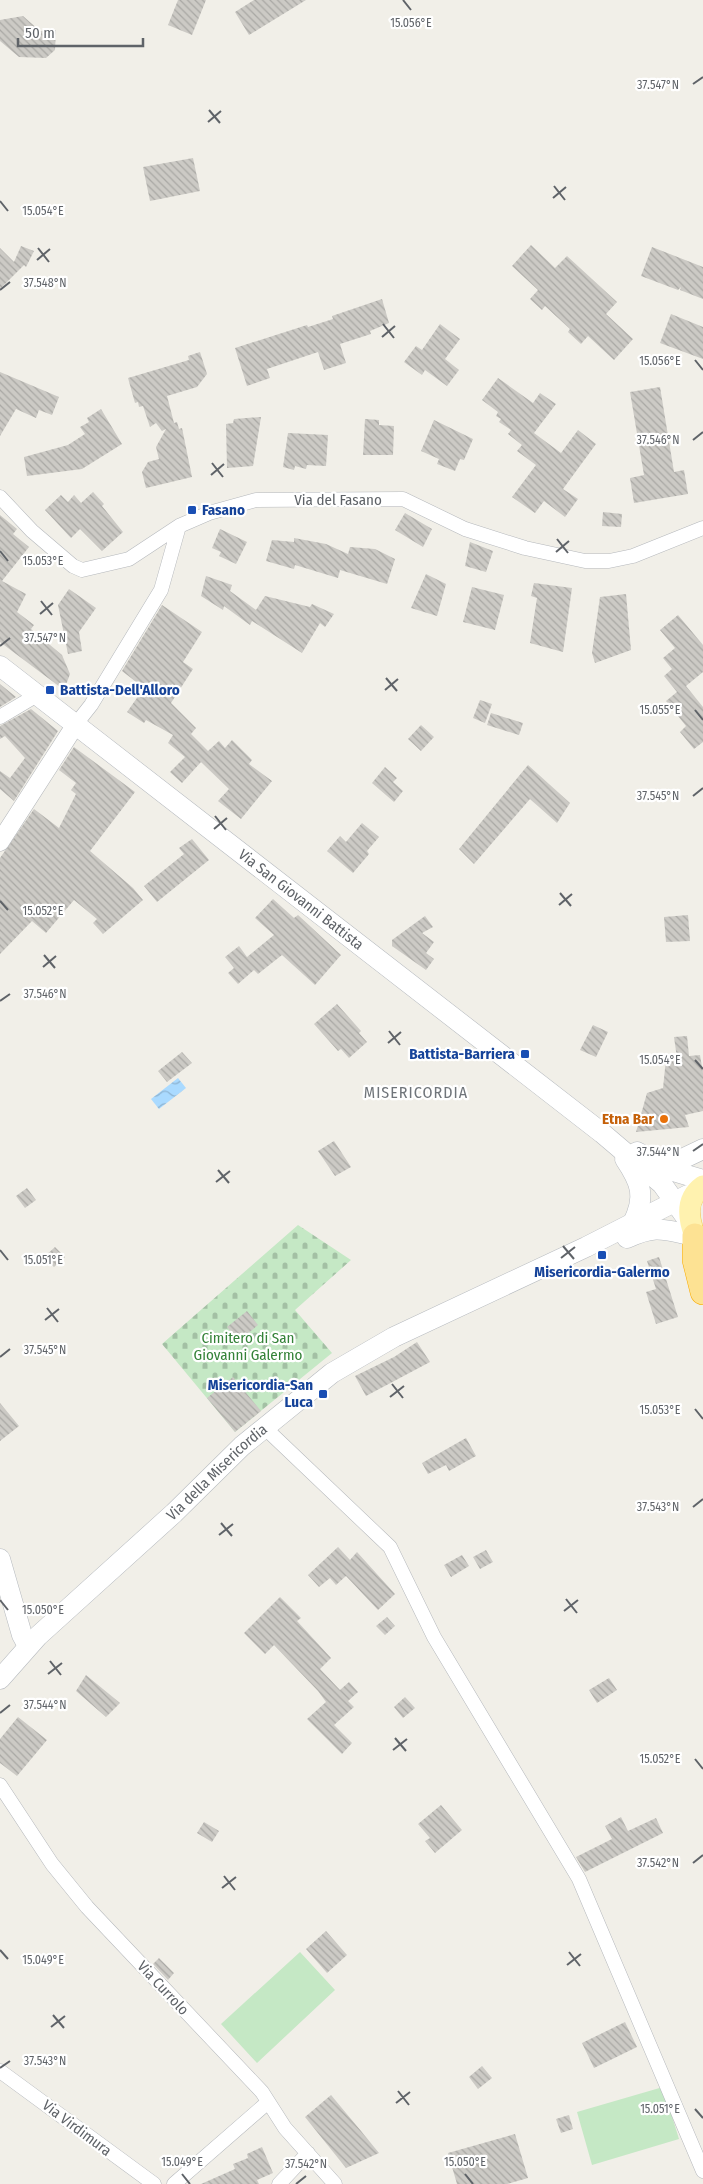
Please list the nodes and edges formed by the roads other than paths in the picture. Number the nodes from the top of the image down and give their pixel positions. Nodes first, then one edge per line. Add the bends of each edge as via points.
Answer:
1 (0, 497) edge
2 (179, 526) junction
3 (703, 528) edge
4 (0, 666) edge
5 (37, 695) junction
6 (0, 717) edge
7 (76, 724) junction
8 (0, 842) edge
9 (602, 1133) junction
10 (703, 1149) edge
11 (620, 1151) junction
12 (652, 1161) junction
13 (702, 1184) edge
14 (676, 1201) junction
15 (633, 1223) junction
16 (692, 1238) edge
17 (586, 1246) junction
18 (703, 1292) edge
19 (264, 1428) junction
20 (0, 1559) edge
21 (28, 1646) junction
22 (0, 1679) edge
23 (0, 1785) edge
24 (0, 2071) edge
25 (267, 2102) junction
26 (308, 2153) junction
27 (703, 2171) edge
28 (154, 2184) edge
29 (174, 2184) edge
30 (278, 2184) edge
31 (335, 2184) edge

1 - 2 street, Via del Fasano via 32,531 82,570 129,559
2 - 3 street, Via del Fasano via 209,513 256,500 404,499 464,529 490,538 585,561 634,556
2 - 7 street via 161,590
4 - 5 main road, Via San Giovanni Battista
5 - 6 street
5 - 7 main road, Via San Giovanni Battista
7 - 8 street
7 - 9 main road, Via San Giovanni Battista
9 - 11 main road
9 - 12 main road
10 - 12 main road via 682,1159
11 - 14 main road via 662,1184
11 - 15 main road via 640,1186 640,1209
12 - 13 main road
13 - 14 main road, Via della Misericordia
13 - 16 main road via 691,1200
14 - 15 main road, Via della Misericordia
14 - 16 main road
15 - 17 main road, Via della Misericordia
16 - 17 main road via 660,1228 645,1230 617,1242
16 - 18 highway
17 - 19 main road, Via della Misericordia via 372,1348 332,1373
19 - 21 main road, Via della Misericordia
19 - 27 street via 390,1547 434,1637 579,1879
20 - 21 main road via 22,1636
21 - 22 main road, Via della Misericordia
23 - 25 street, Via Currolo via 52,1864 87,1907 262,2092
24 - 28 street, Via Virdimura
25 - 26 street, Via Currolo
25 - 29 street
26 - 30 street
26 - 31 street, Via Currolo

